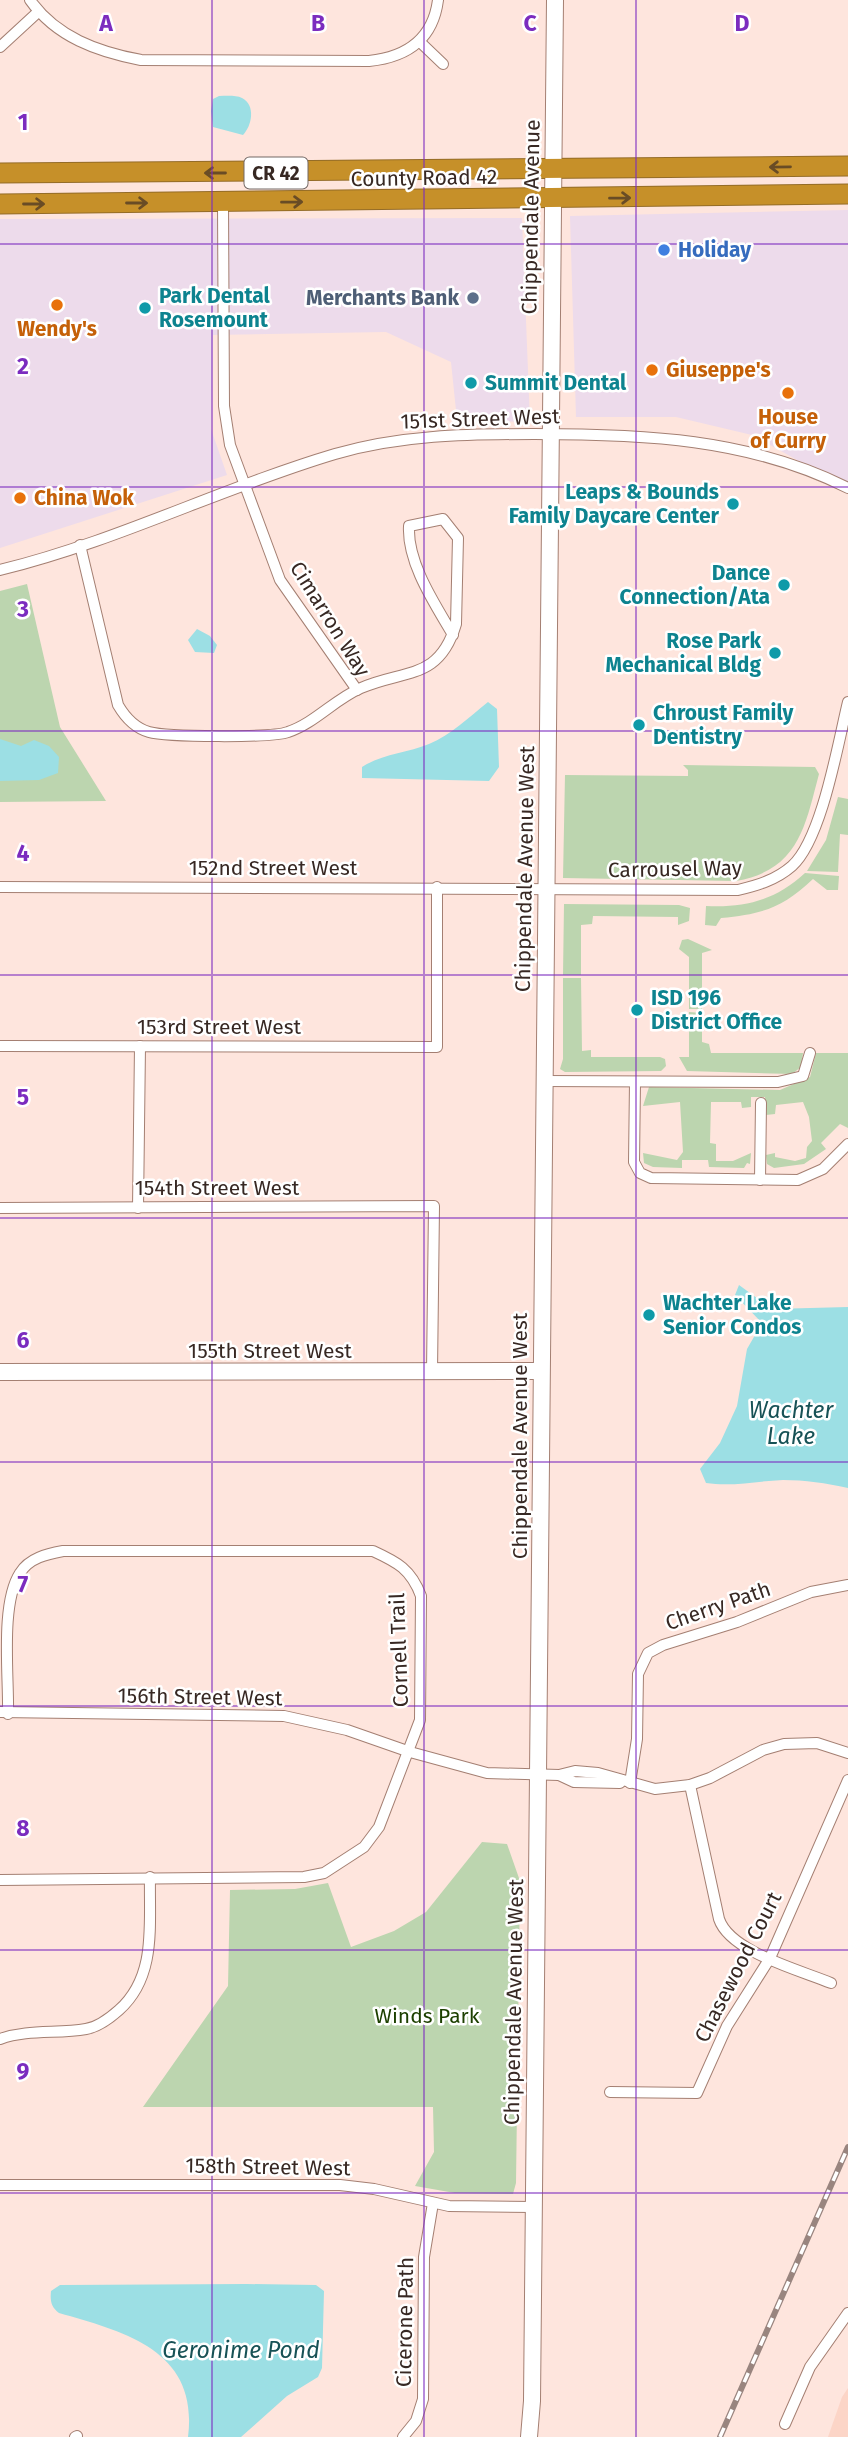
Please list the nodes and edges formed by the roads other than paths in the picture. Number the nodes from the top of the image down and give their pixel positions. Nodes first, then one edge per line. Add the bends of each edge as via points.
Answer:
1 (30, 0) edge
2 (438, 0) edge
3 (555, 0) edge
4 (38, 12) junction
5 (420, 42) junction
6 (0, 47) edge
7 (443, 64) dead end
8 (848, 166) edge
9 (552, 170) junction
10 (0, 173) edge
11 (100, 173) junction
12 (0, 185) edge
13 (848, 194) edge
14 (552, 199) junction
15 (223, 203) junction
16 (0, 204) edge
17 (550, 434) junction
18 (244, 485) junction
19 (848, 488) edge
20 (80, 545) junction
21 (0, 570) edge
22 (453, 635) junction
23 (357, 690) junction
24 (848, 702) edge
25 (0, 887) edge
26 (437, 887) junction
27 (546, 889) junction
28 (0, 1045) edge
29 (140, 1046) junction
30 (810, 1053) dead end
31 (544, 1081) junction
32 (635, 1082) junction
33 (761, 1103) dead end
34 (848, 1143) edge
35 (760, 1180) junction
36 (0, 1208) edge
37 (138, 1208) junction
38 (541, 1371) junction
39 (0, 1372) edge
40 (432, 1372) junction
41 (848, 1585) edge
42 (4, 1713) edge
43 (410, 1752) junction
44 (848, 1753) edge
45 (538, 1774) junction
46 (848, 1780) edge
47 (630, 1783) junction
48 (690, 1785) junction
49 (150, 1877) junction
50 (0, 1880) edge
51 (770, 1958) junction
52 (831, 1983) dead end
53 (0, 2039) edge
54 (610, 2092) dead end
55 (0, 2185) edge
56 (433, 2203) junction
57 (533, 2207) junction
58 (848, 2314) edge
59 (785, 2424) dead end
60 (403, 2437) edge
61 (529, 2437) edge

1 - 4 street
2 - 5 street
3 - 9 street, Chippendale Avenue
4 - 5 street via 75,39 113,55 141,60 369,61 401,55
4 - 6 street
5 - 7 street
8 -> 9 highway, County Road 42 / CR 42
9 -> 11 highway, County Road 42 / CR 42
9 - 14 street, Chippendale Avenue
10 - 11 highway, County Road 42 / CR 42
11 - 12 highway via 90,183 79,185
14 -> 13 highway, County Road 42 / CR 42
15 -> 14 highway, County Road 42 / CR 42
14 - 17 street, Chippendale Avenue
16 -> 15 highway, County Road 42 / CR 42
15 - 18 street, Cimarron Way via 225,419
17 - 18 street, 151st Street West via 466,434 397,441 338,453
17 - 19 street, 151st Street West via 657,436 738,448
17 - 27 street, Chippendale Avenue West
18 - 20 street, 151st Street West
18 - 23 street, Cimarron Way via 280,580
20 - 21 street, 151st Street West
20 - 23 street, Cimarron Way via 118,705 140,729 164,734 280,734
22 - 22 street via 458,538 443,519 409,526 408,542 433,602
22 - 23 street via 442,654 425,669
24 - 27 street, Carrousel Way via 815,829 794,864 768,882 738,890
25 - 26 street, 152nd Street West
26 - 27 street, 152nd Street West
26 - 29 street, 153rd Street West via 437,1047
27 - 31 street, Chippendale Avenue West
28 - 29 street, 153rd Street West
29 - 37 street
30 - 32 street via 803,1076 778,1082
31 - 32 street
31 - 38 street, Chippendale Avenue West
32 - 35 street via 633,1153 640,1173 659,1180
33 - 35 street
34 - 35 street via 823,1169 806,1178
36 - 37 street, 154th Street West
37 - 40 street, 154th Street West via 434,1206
38 - 40 street, 155th Street West
38 - 45 street, Chippendale Avenue West
39 - 40 street, 155th Street West
41 - 47 street, Cherry Path via 811,1592 648,1653 638,1674 637,1738
42 - 43 street, 156th Street West via 284,1716 347,1730
42 - 43 street, Cornell Trail via 9,1594 21,1570 40,1556 63,1551 373,1551 403,1565 421,1596 421,1710
43 - 45 street, 156th Street West via 487,1773
43 - 49 street, Cornell Trail via 379,1828 364,1847 324,1872 304,1877
44 - 48 street, 156th Street West via 817,1743 784,1744
45 - 47 street, 156th Street West via 598,1773
45 - 57 street, Chippendale Avenue West
46 - 51 street, Chasewood Court
47 - 48 street, 156th Street West via 655,1789
48 - 51 street via 721,1927 739,1944
49 - 50 street, Cornell Trail
49 - 53 street via 149,1959 130,2001 88,2028 17,2033
51 - 52 street
51 - 54 street, Chasewood Court via 727,2026 697,2092
55 - 56 street, 158th Street West via 340,2185
56 - 57 street, 158th Street West
56 - 60 street, Cicerone Path via 424,2257 423,2399 416,2421
57 - 61 street, Chippendale Avenue West
58 - 59 street via 810,2367

